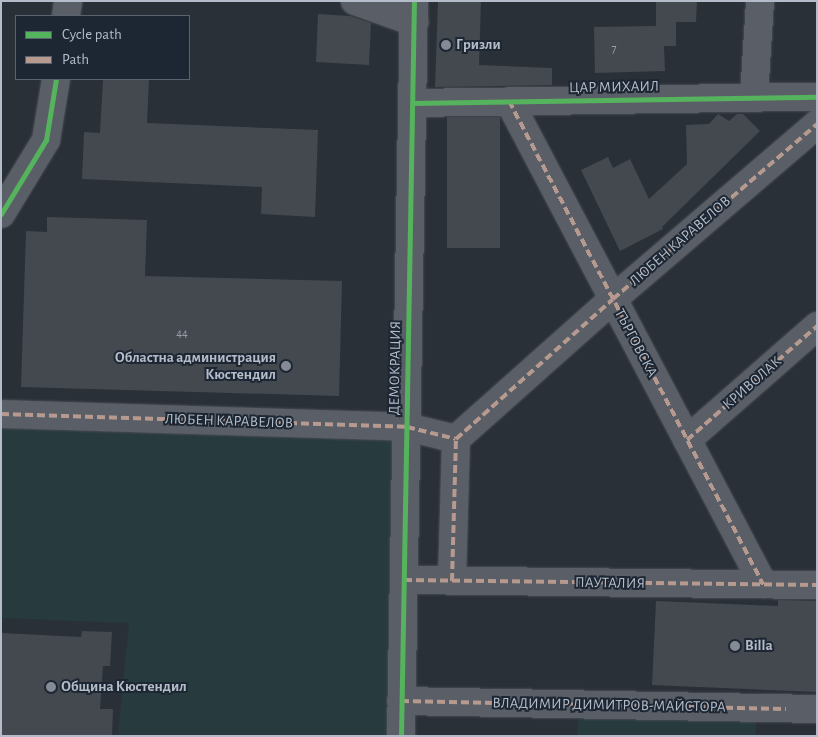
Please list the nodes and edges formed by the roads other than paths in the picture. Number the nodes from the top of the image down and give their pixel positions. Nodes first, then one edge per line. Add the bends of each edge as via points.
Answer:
1 (68, 1) edge
2 (355, 1) edge
3 (760, 1) edge
4 (414, 12) edge
5 (66, 15) edge
6 (56, 80) edge
7 (817, 96) edge
8 (754, 98) junction
9 (510, 101) junction
10 (413, 103) junction
11 (817, 124) edge
12 (1, 214) edge
13 (613, 299) junction
14 (817, 326) edge
15 (1, 414) edge
16 (406, 427) junction
17 (456, 440) junction
18 (687, 440) junction
19 (404, 580) junction
20 (452, 581) junction
21 (763, 584) junction
22 (817, 585) edge
23 (402, 701) junction
24 (817, 709) edge
25 (401, 736) edge

1 - 5 street
2 - 4 street
3 - 8 street
4 - 10 street, ДЕМОКРАЦИЯ
6 - 12 street via 46,140
7 - 8 street, ЦАР МИХАИЛ
8 - 9 street, ЦАР МИХАИЛ
9 - 10 street, ЦАР МИХАИЛ
9 - 13 street, ТЪРГОВСКА
10 - 16 street, ДЕМОКРАЦИЯ
11 - 13 street, ЛЮБЕН KАРАВЕЛОВ
13 - 17 street, ЛЮБЕН KАРАВЕЛОВ
13 - 18 street, ТЪРГОВСКА
14 - 18 street, КРИВОЛАК
15 - 16 street, ЛЮБЕН KАРАВЕЛОВ
16 - 17 street, ЛЮБЕН KАРАВЕЛОВ
16 - 19 street, ДЕМОКРАЦИЯ
17 - 20 street
18 - 21 street, ТЪРГОВСКА
19 - 20 street, ПАУТАЛИЯ
19 - 23 street, ДЕМОКРАЦИЯ
20 - 21 street, ПАУТАЛИЯ
21 - 22 street, ПАУТАЛИЯ
23 - 24 street, ВЛАДИМИР ДИМИТРОВ-МАЙСТОРА
23 - 25 street, ДЕМОКРАЦИЯ

